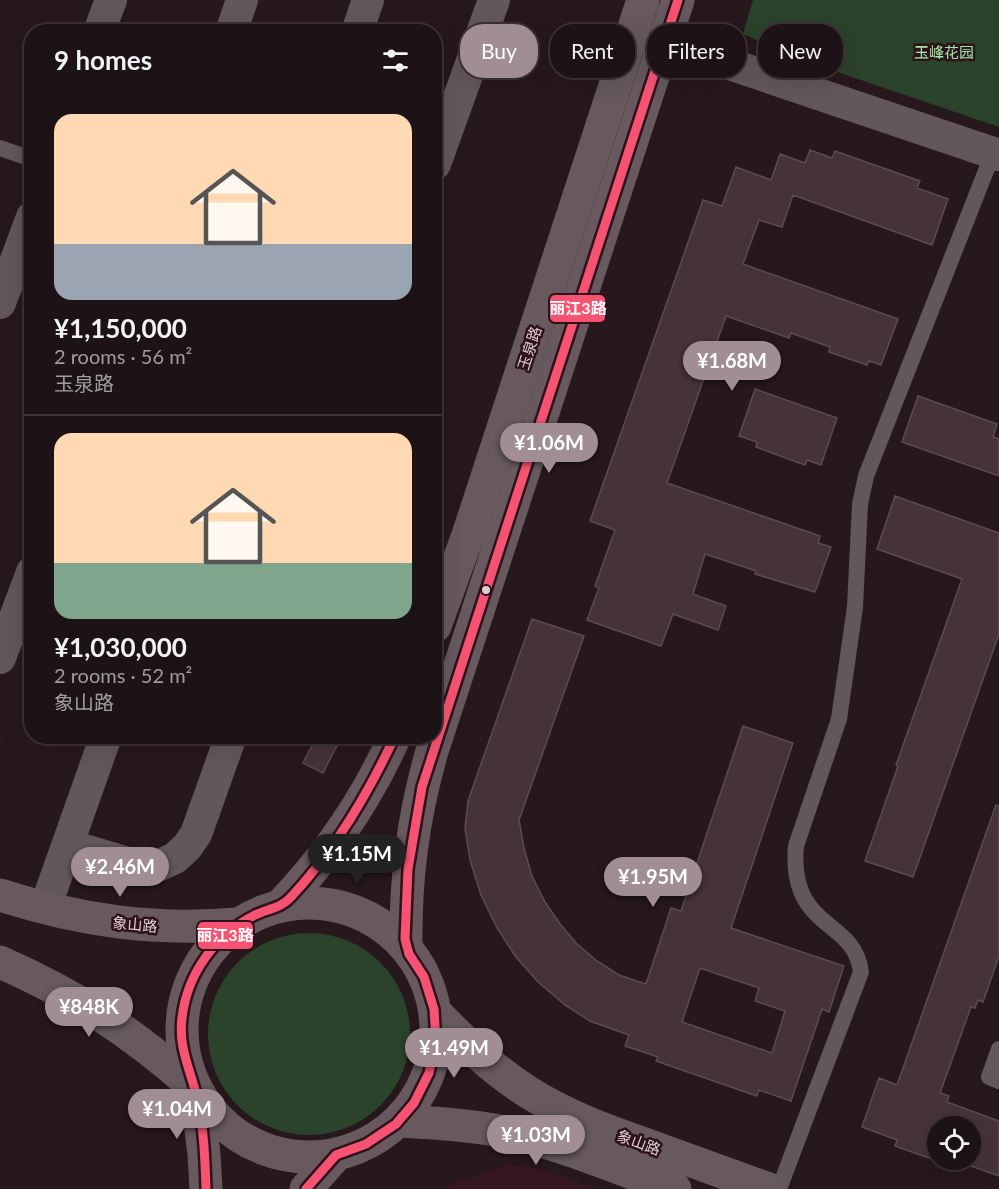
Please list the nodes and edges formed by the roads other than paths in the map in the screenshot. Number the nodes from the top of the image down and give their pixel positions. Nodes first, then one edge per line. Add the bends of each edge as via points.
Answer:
1 (111, 0) edge
2 (242, 0) edge
3 (368, 0) edge
4 (494, 0) edge
5 (643, 0) edge
6 (678, 0) edge
7 (102, 24) edge
8 (234, 24) edge
9 (360, 24) edge
10 (670, 24) edge
11 (746, 70) edge
12 (652, 78) edge
13 (442, 145) edge
14 (0, 148) edge
15 (996, 154) edge
16 (24, 156) edge
17 (24, 238) edge
18 (0, 303) edge
19 (24, 594) edge
20 (442, 607) edge
21 (0, 658) edge
22 (442, 720) edge
23 (103, 744) edge
24 (228, 744) edge
25 (392, 744) edge
26 (434, 744) edge
27 (68, 845) junction
28 (0, 895) edge
29 (280, 906) junction
30 (45, 908) junction
31 (238, 924) junction
32 (406, 948) junction
33 (0, 962) edge
34 (435, 1012) junction
35 (999, 1049) edge
36 (999, 1081) edge
37 (195, 1088) junction
38 (399, 1122) junction
39 (336, 1155) junction
40 (206, 1189) edge
41 (306, 1189) edge
42 (675, 1189) edge
43 (768, 1189) edge
44 (779, 1189) edge

1 - 7 street
2 - 8 street
3 - 9 street
4 - 13 street
5 - 20 main road, 玉泉路
6 - 10 main road
11 - 15 street
12 - 22 main road
14 - 16 lane
15 - 44 lane via 866,476 860,504 855,607 839,718 796,846 795,863 803,897 856,951 861,972
17 - 18 street
19 - 21 street
23 - 27 street
24 - 27 street via 196,834 175,858 145,868
25 - 29 main road via 350,821
26 - 32 main road via 410,855
27 - 30 street
28 - 30 main road, 象山路
29 - 31 main road
29 - 32 main road via 325,904 346,909 389,931
30 - 31 main road, 象山路 via 135,925
31 - 37 main road via 207,953 186,994 182,1042
32 - 34 main road via 430,989
33 - 37 main road via 65,993 117,1025
34 - 38 main road via 434,1060 422,1089
34 - 43 main road, 象山路 via 495,1068 559,1110
35 - 36 lane via 989,1077
37 - 39 main road via 224,1126 243,1140 288,1156
37 - 40 main road
38 - 39 main road via 359,1148
38 - 42 main road via 505,1132
39 - 41 main road

